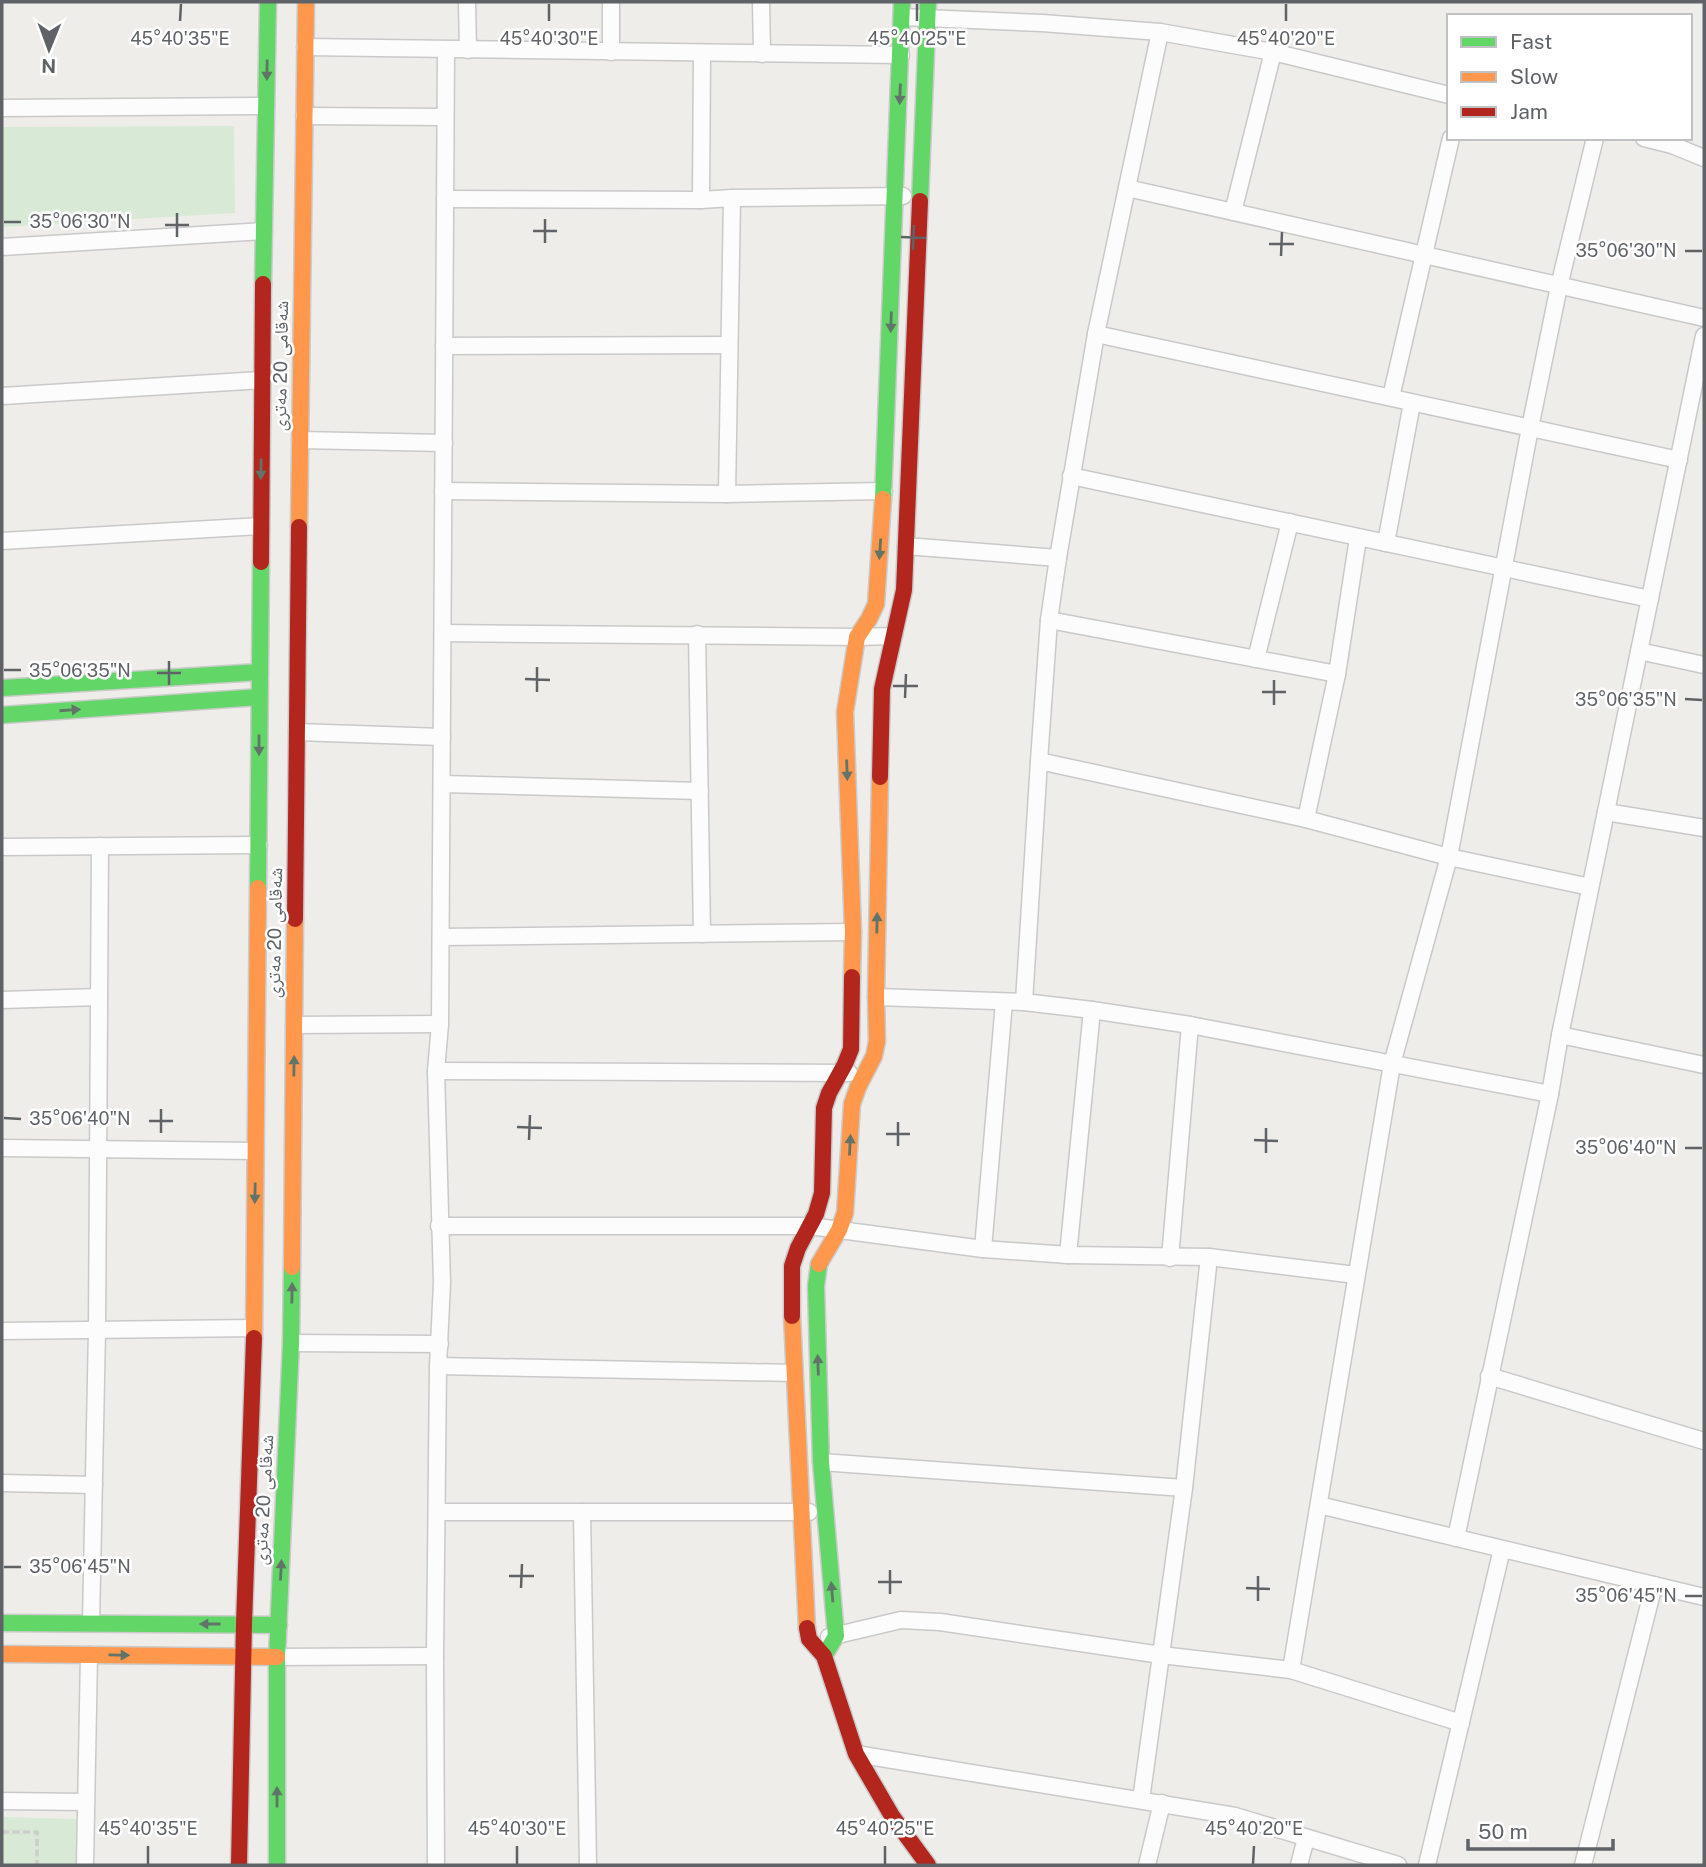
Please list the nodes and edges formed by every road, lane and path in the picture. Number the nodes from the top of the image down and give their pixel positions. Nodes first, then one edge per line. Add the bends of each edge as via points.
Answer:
1 (268, 2) edge
2 (306, 2) edge
3 (467, 2) edge
4 (611, 2) edge
5 (761, 2) edge
6 (902, 9) edge
7 (927, 10) edge
8 (1160, 32) junction
9 (305, 47) junction
10 (446, 50) junction
11 (468, 50) junction
12 (611, 52) junction
13 (1273, 52) junction
14 (702, 53) junction
15 (762, 54) junction
16 (901, 55) junction
17 (1447, 94) edge
18 (266, 106) junction
19 (2, 108) edge
20 (304, 116) junction
21 (446, 117) junction
22 (1451, 140) edge
23 (1595, 140) edge
24 (1652, 140) edge
25 (1704, 158) edge
26 (1127, 188) junction
27 (920, 196) junction
28 (896, 197) junction
29 (732, 198) junction
30 (445, 199) junction
31 (701, 200) junction
32 (1234, 212) junction
33 (264, 231) junction
34 (2, 247) edge
35 (1424, 255) junction
36 (1559, 286) junction
37 (1704, 318) edge
38 (1096, 334) junction
39 (1704, 336) edge
40 (729, 345) junction
41 (444, 346) junction
42 (262, 380) junction
43 (2, 396) edge
44 (1391, 397) junction
45 (1698, 402) edge
46 (1412, 403) junction
47 (1530, 428) junction
48 (300, 440) junction
49 (444, 443) junction
50 (1678, 460) junction
51 (1071, 476) junction
52 (443, 491) junction
53 (884, 491) junction
54 (727, 494) junction
55 (1290, 522) junction
56 (261, 526) junction
57 (1358, 538) junction
58 (2, 541) edge
59 (1386, 543) junction
60 (906, 546) junction
61 (1058, 558) junction
62 (1505, 568) junction
63 (279, 585) junction
64 (1650, 599) junction
65 (1049, 620) junction
66 (443, 632) junction
67 (698, 634) junction
68 (894, 636) junction
69 (857, 637) junction
70 (1639, 651) junction
71 (1256, 659) junction
72 (1704, 665) edge
73 (260, 672) junction
74 (1337, 674) junction
75 (2, 688) edge
76 (260, 697) junction
77 (2, 715) edge
78 (297, 732) junction
79 (442, 737) junction
80 (1039, 761) junction
81 (442, 784) junction
82 (700, 791) junction
83 (1606, 812) junction
84 (1306, 819) junction
85 (1704, 828) edge
86 (258, 845) junction
87 (100, 846) junction
88 (2, 847) edge
89 (1449, 857) junction
90 (1590, 887) junction
91 (276, 902) junction
92 (853, 932) junction
93 (702, 934) junction
94 (441, 937) junction
95 (99, 997) junction
96 (876, 997) junction
97 (2, 1000) edge
98 (1003, 1002) junction
99 (1024, 1002) junction
100 (1092, 1010) junction
101 (440, 1024) junction
102 (294, 1025) junction
103 (1190, 1026) junction
104 (1560, 1035) junction
105 (1704, 1062) edge
106 (1392, 1063) junction
107 (436, 1071) junction
108 (842, 1073) junction
109 (865, 1074) junction
110 (1550, 1094) junction
111 (2, 1148) edge
112 (98, 1149) junction
113 (255, 1151) junction
114 (439, 1226) junction
115 (810, 1226) junction
116 (839, 1230) junction
117 (983, 1250) junction
118 (1068, 1255) junction
119 (1209, 1257) junction
120 (1170, 1258) junction
121 (1356, 1275) junction
122 (254, 1328) junction
123 (97, 1330) junction
124 (2, 1331) edge
125 (291, 1343) junction
126 (440, 1344) junction
127 (438, 1366) junction
128 (794, 1373) junction
129 (1489, 1376) junction
130 (1704, 1441) edge
131 (821, 1462) junction
132 (2, 1483) edge
133 (94, 1485) junction
134 (1184, 1488) junction
135 (1319, 1506) junction
136 (437, 1512) junction
137 (582, 1512) junction
138 (800, 1512) junction
139 (825, 1512) junction
140 (1456, 1538) junction
141 (1502, 1549) junction
142 (1654, 1585) junction
143 (1704, 1597) edge
144 (2, 1623) edge
145 (90, 1623) junction
146 (244, 1624) junction
147 (279, 1625) junction
148 (836, 1636) junction
149 (809, 1639) junction
150 (2, 1654) edge
151 (89, 1655) junction
152 (1161, 1655) junction
153 (435, 1656) junction
154 (824, 1656) junction
155 (244, 1657) junction
156 (277, 1657) junction
157 (1290, 1670) junction
158 (1461, 1723) junction
159 (856, 1754) junction
160 (1140, 1800) junction
161 (2, 1801) edge
162 (86, 1802) junction
163 (1162, 1803) junction
164 (892, 1816) junction
165 (2, 1832) edge
166 (1306, 1838) junction
167 (37, 1865) edge
168 (85, 1865) edge
169 (239, 1865) edge
170 (277, 1865) edge
171 (436, 1865) edge
172 (588, 1865) edge
173 (906, 1865) edge
174 (928, 1865) edge
175 (1147, 1865) edge
176 (1299, 1865) edge
177 (1398, 1865) edge
178 (1427, 1865) edge
179 (1583, 1865) edge

1 -> 18 main road, شەقامی 20 مەتری
2 - 9 main road, شەقامی 20 مەتری
3 - 11 street
4 - 12 street
5 - 15 street
6 - 7 street
6 - 16 main road
7 - 8 street
7 - 27 main road
8 - 13 street
8 - 26 street
9 - 10 street
9 - 20 main road, شەقامی 20 مەتری
10 - 11 street
10 - 21 street
11 - 12 street
12 - 14 street
13 - 17 street
13 - 32 street
14 - 15 street
14 - 31 street
15 - 16 street
16 -> 28 main road
18 - 19 street
18 - 33 main road, شەقامی 20 مەتری
20 - 21 street
20 - 48 main road, شەقامی 20 مەتری
21 - 30 street
22 - 35 street
23 - 36 street
24 - 25 street
26 - 32 street
26 - 38 street
27 - 28 street
27 - 60 main road
28 - 29 street
28 -> 53 main road
29 - 31 street
29 - 40 street
30 - 31 street
30 - 41 street
32 - 35 street
33 - 34 street
33 - 42 main road, شەقامی 20 مەتری
35 - 36 street
35 - 44 street
36 - 37 street
36 - 47 street
38 - 44 street
38 - 51 street
39 - 45 street
40 - 41 street
40 - 54 street
41 - 49 street
42 - 43 street
42 -> 56 main road, شەقامی 20 مەتری
44 - 46 street
45 - 50 street
46 - 47 street
46 - 59 street
47 - 50 street
47 - 62 street
48 - 49 street
48 - 63 main road, شەقامی 20 مەتری
49 - 52 street
50 - 64 street
51 - 55 street
51 - 61 street
52 - 54 street
52 - 66 street
53 - 54 street
53 -> 69 main road via 876,604
55 - 57 street
55 - 71 street
56 - 58 street
56 - 63 main road, شەقامی 20 مەتری
57 - 59 street
57 - 74 street
59 - 62 street
60 - 61 street
60 - 68 main road via 903,601
61 - 65 street
62 - 64 street
62 - 89 street
63 - 73 main road, شەقامی 20 مەتری
63 - 78 main road, شەقامی 20 مەتری
64 - 70 street
65 - 71 street
65 - 80 street
66 - 67 street
66 - 79 street
67 - 69 street
67 - 82 street
68 - 69 street
96 -> 68 main road via 881,703
69 -> 92 main road via 845,712
70 - 72 street
70 - 83 street
71 - 74 street
73 - 75 main road
73 - 76 main road, شەقامی 20 مەتری
74 - 84 street
77 -> 76 main road
76 -> 86 main road, شەقامی 20 مەتری
78 - 79 street
78 - 91 main road, شەقامی 20 مەتری
79 - 81 street
80 - 84 street
80 - 99 street
81 - 82 street
81 - 94 street
82 - 93 street
83 - 85 street
83 - 90 street
84 - 89 street
86 - 87 street
86 - 91 main road, شەقامی 20 مەتری
87 - 88 street
87 - 95 street
89 - 90 street
89 - 106 street
90 - 104 street
91 - 102 main road, شەقامی 20 مەتری
91 - 113 main road, شەقامی 20 مەتری
92 - 93 street
92 - 108 main road via 851,1049
93 - 94 street
94 - 101 street
95 - 97 street
95 - 112 street
96 - 98 street
96 - 109 main road via 877,1041
98 - 99 street
98 - 117 street
99 - 100 street
100 - 103 street
100 - 118 street
101 - 102 street
101 - 107 street
125 -> 102 main road, شەقامی 20 مەتری
103 - 106 street
103 - 120 street
104 - 105 street
104 - 110 street
106 - 110 street
106 - 121 street
107 - 108 street
107 - 114 street
108 - 109 street
108 - 115 main road via 825,1103 822,1187
116 -> 109 main road via 845,1213 852,1104
110 - 129 street
111 - 112 street
112 - 113 street
112 - 123 street
113 -> 122 main road, شەقامی 20 مەتری
114 - 115 street
114 - 126 street
115 - 116 street
115 - 128 main road via 792,1267
116 - 117 street
131 -> 116 main road via 817,1270
117 - 118 street
118 - 120 street
119 - 120 street
119 - 121 street
119 - 134 street
121 - 135 street
122 - 123 street
122 - 146 main road, شەقامی 20 مەتری
123 - 124 street
123 - 133 street
125 - 126 street
147 -> 125 main road, شەقامی 20 مەتری
126 - 127 street
127 - 128 street
127 - 136 street
128 - 138 main road
129 - 130 street
129 - 140 street
131 - 134 street
131 - 139 main road
132 - 133 street
133 - 145 street
134 - 152 street
135 - 140 street
135 - 157 street
136 - 137 street
136 - 153 street
137 - 138 street
137 - 172 street
138 - 139 street
138 - 149 main road
148 -> 139 main road
140 - 141 street
141 - 142 street
141 - 158 street
142 - 143 street
142 - 179 street
144 - 145 main road
146 -> 145 main road
146 - 147 main road
146 - 155 main road, شەقامی 20 مەتری
147 - 156 main road, شەقامی 20 مەتری
148 - 149 street
148 - 152 street via 891,1622 921,1620
148 - 154 main road
149 - 154 main road
150 - 151 main road
151 -> 155 main road
151 - 162 street
152 - 157 street
152 - 160 street
153 - 156 street
153 - 171 street
154 - 159 main road
155 - 156 main road
155 - 169 main road, شەقامی 20 مەتری
170 -> 156 main road, شەقامی 20 مەتری
157 - 158 street
158 - 178 street
159 - 160 street
159 - 164 main road
160 - 163 street
161 - 162 street
162 - 168 street
163 - 166 street via 1235,1815
163 - 175 street
164 - 173 main road
164 - 174 main road
165 - 167 path via 37,1832
166 - 176 street
166 - 177 street

